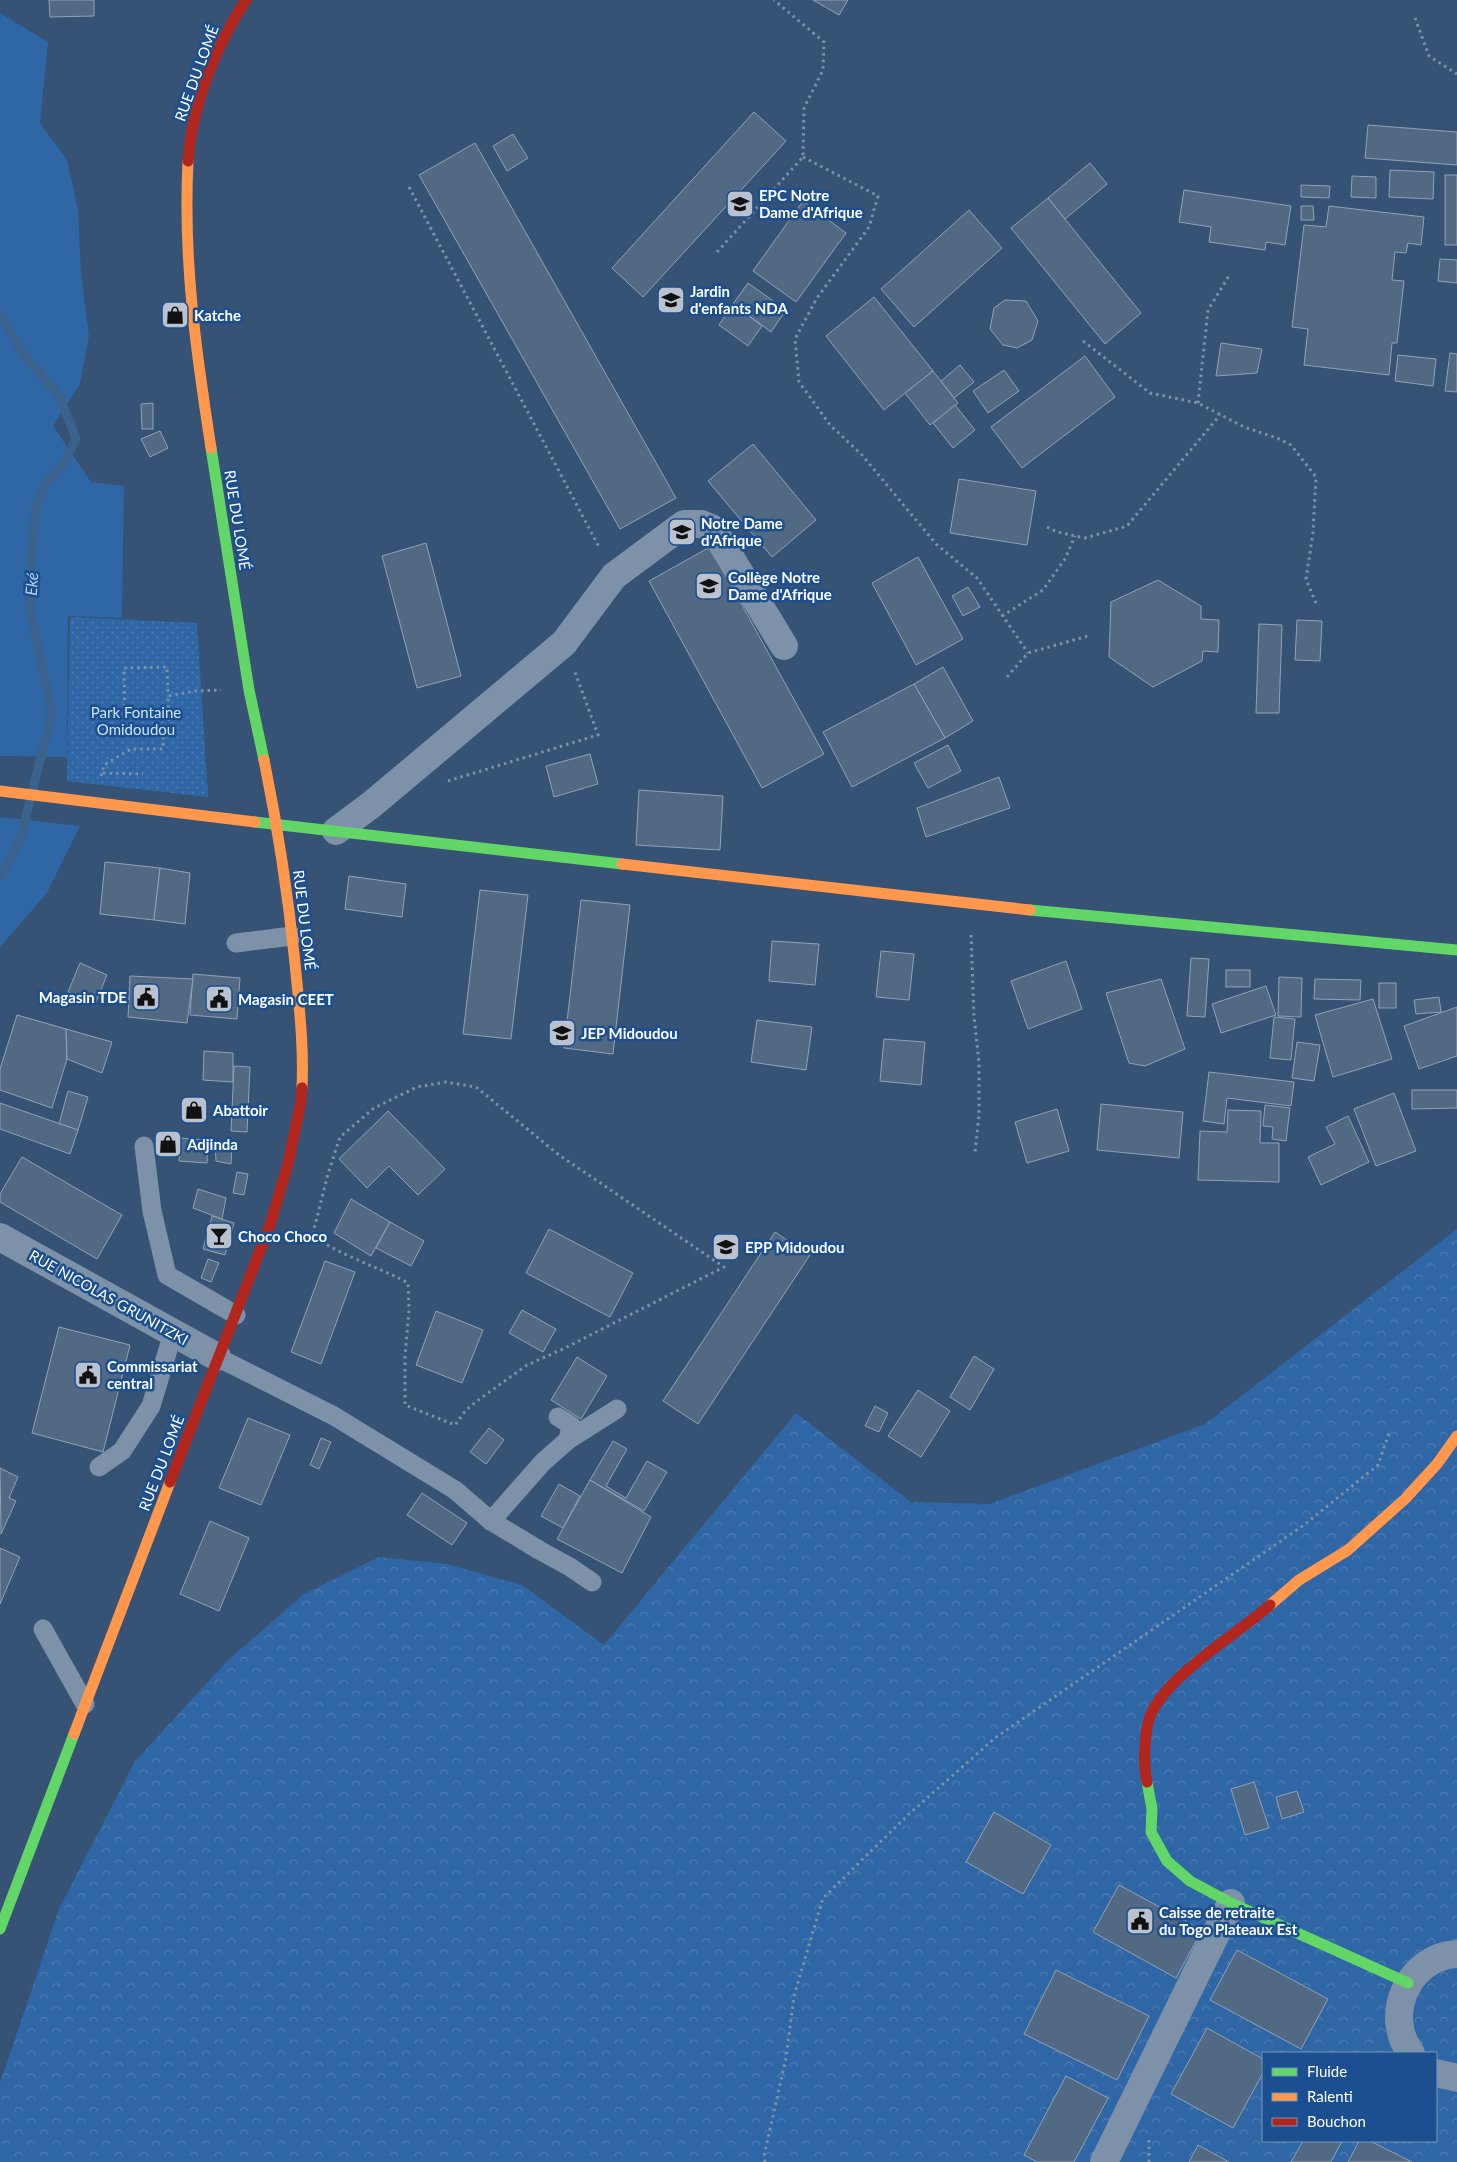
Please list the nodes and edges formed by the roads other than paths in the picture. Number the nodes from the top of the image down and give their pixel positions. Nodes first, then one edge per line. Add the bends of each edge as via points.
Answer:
1 (246, 0) edge
2 (784, 646) dead end
3 (4, 792) edge
4 (277, 825) junction
5 (336, 832) junction
6 (292, 936) junction
7 (236, 943) dead end
8 (1457, 950) edge
9 (144, 1146) dead end
10 (0, 1237) edge
11 (236, 1315) junction
12 (174, 1333) junction
13 (217, 1357) junction
14 (617, 1409) dead end
15 (558, 1416) dead end
16 (1457, 1436) edge
17 (568, 1440) junction
18 (99, 1467) dead end
19 (491, 1521) junction
20 (592, 1582) dead end
21 (43, 1629) dead end
22 (85, 1704) junction
23 (1231, 1903) junction
24 (0, 1929) edge
25 (1457, 1954) edge
26 (1408, 1983) junction
27 (1411, 2052) edge
28 (1104, 2162) edge

1 - 4 street, RUE DU LOMÉ via 228,27 204,86 190,134 186,204 189,281 201,384 249,690
2 - 5 street via 713,529 700,524 684,524 614,576 564,643
3 - 4 street
4 - 5 street
4 - 6 street, RUE DU LOMÉ
5 - 8 street via 970,904
6 - 7 lane
6 - 11 street, RUE DU LOMÉ via 301,1022 301,1101 288,1164 270,1225
9 - 11 lane via 152,1211 167,1275
10 - 12 street, RUE NICOLAS GRUNITZKI
11 - 13 street, RUE DU LOMÉ
12 - 13 street, RUE NICOLAS GRUNITZKI
12 - 18 lane via 151,1406 122,1451
13 - 19 lane via 334,1416 455,1490
13 - 22 street, RUE DU LOMÉ
14 - 17 lane
15 - 17 lane via 570,1425
16 - 23 street via 1437,1464 1404,1499 1348,1550 1299,1580 1171,1684 1151,1714 1146,1737 1146,1778 1152,1809 1151,1832 1167,1861 1190,1881
17 - 19 lane via 543,1462
19 - 20 lane
21 - 22 lane
22 - 24 street, RUE DU LOMÉ
23 - 26 street
23 - 28 street
25 - 26 street via 1433,1960 1418,1970
26 - 27 street via 1401,1998 1399,2016 1401,2032

